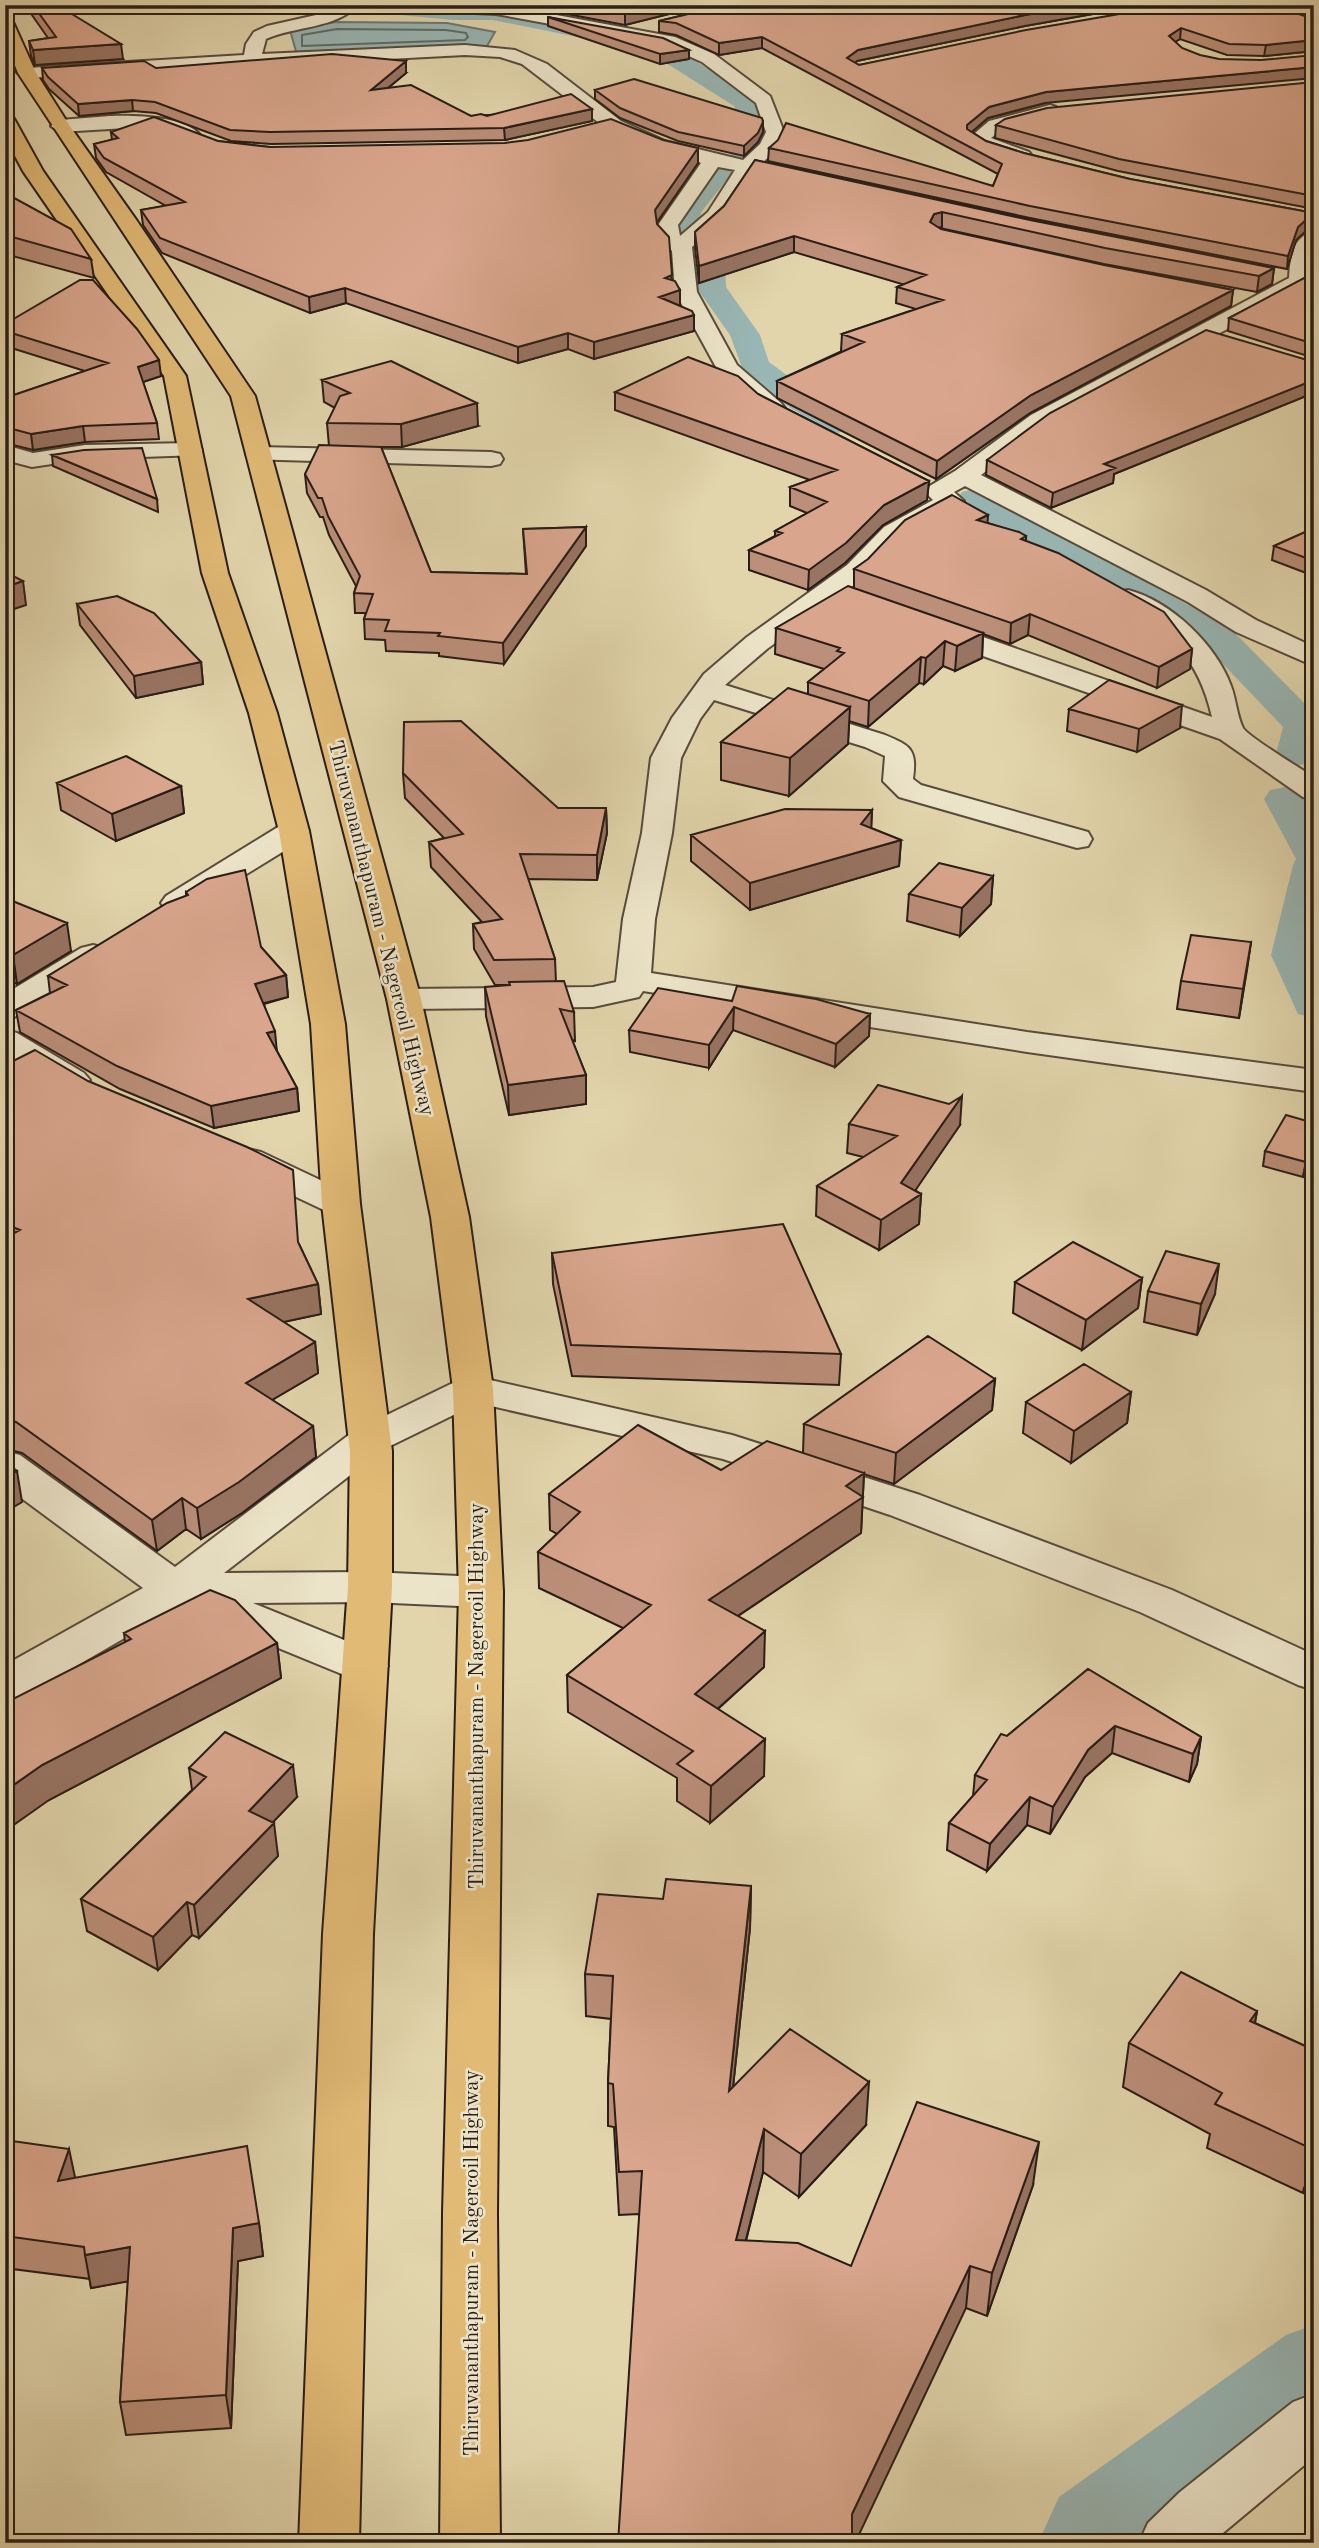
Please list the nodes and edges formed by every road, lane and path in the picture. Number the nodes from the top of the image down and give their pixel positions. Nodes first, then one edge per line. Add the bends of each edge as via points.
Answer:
1 (350, 5) edge
2 (411, 5) edge
3 (487, 7) edge
4 (5, 22) edge
5 (664, 23) edge
6 (627, 31) junction
7 (252, 58) junction
8 (21, 76) edge
9 (1066, 109) edge
10 (5, 119) edge
11 (612, 124) junction
12 (60, 126) junction
13 (585, 132) edge
14 (205, 143) edge
15 (713, 159) junction
16 (1043, 162) edge
17 (748, 166) junction
18 (828, 184) edge
19 (683, 250) junction
20 (1301, 262) edge
21 (1263, 274) edge
22 (789, 416) edge
23 (190, 450) junction
24 (5, 452) edge
25 (258, 454) junction
26 (491, 459) dead end
27 (964, 476) junction
28 (1110, 587) edge
29 (907, 620) edge
30 (1314, 657) edge
31 (707, 689) junction
32 (1230, 733) junction
33 (1314, 791) edge
34 (294, 831) junction
35 (1077, 839) dead end
36 (155, 916) edge
37 (121, 938) edge
38 (635, 980) junction
39 (404, 999) junction
40 (5, 1009) edge
41 (5, 1040) edge
42 (1314, 1081) edge
43 (106, 1099) edge
44 (214, 1146) edge
45 (341, 1204) junction
46 (473, 1389) junction
47 (369, 1440) junction
48 (5, 1465) edge
49 (370, 1587) junction
50 (175, 1589) junction
51 (481, 1592) junction
52 (365, 1666) junction
53 (1314, 1674) edge
54 (5, 1686) edge
55 (1314, 2421) edge
56 (328, 2543) edge
57 (470, 2543) edge
58 (1169, 2543) edge

1 - 7 street via 321,19 260,36
2 - 3 street
3 - 6 street
4 - 8 main road, Thiruvananthapuram - Nagercoil Highway
5 - 6 street
6 - 17 street via 669,41 708,58 764,100 775,132 768,147
7 - 8 street
7 - 11 street via 503,53 531,63
8 - 12 main road, Thiruvananthapuram - Nagercoil Highway
9 - 16 street via 1012,119 977,139
10 - 23 main road via 33,171 174,376
11 - 13 street
11 - 15 street
12 - 14 street via 156,122
12 - 25 main road, Thiruvananthapuram - Nagercoil Highway via 243,396
15 - 17 street
15 - 19 street via 668,225 669,237
17 - 18 street
17 - 19 street via 715,216
19 - 22 street via 686,292 728,369 767,405
20 - 21 street
20 - 27 street via 1244,300 1214,337 1040,420
23 - 24 street via 85,452 32,460
23 - 34 main road via 215,573 263,713
25 - 26 street
25 - 39 main road, Thiruvananthapuram - Nagercoil Highway
27 - 30 street via 1246,626
27 - 31 street via 944,497 893,532 856,571 842,597 757,643
28 - 32 street via 1173,624 1200,652 1214,675
29 - 32 street
31 - 35 street via 897,751 901,760 898,781 910,791
31 - 38 street via 666,758 657,833 639,919
32 - 33 street
34 - 36 street
34 - 45 main road via 328,1024
37 - 40 street
38 - 39 street via 627,990 593,997
38 - 42 street via 1027,1042
39 - 46 main road, Thiruvananthapuram - Nagercoil Highway via 450,1217
41 - 43 street
44 - 45 street
45 - 47 main road
46 - 47 street
46 - 51 main road, Thiruvananthapuram - Nagercoil Highway
46 - 53 street via 732,1448 905,1505 1156,1601
47 - 49 main road
47 - 50 street
48 - 50 street
49 - 50 street
49 - 51 street
49 - 52 main road
50 - 52 street
50 - 54 street
51 - 57 main road, Thiruvananthapuram - Nagercoil Highway via 470,2213
52 - 56 main road via 348,1934
55 - 58 street

